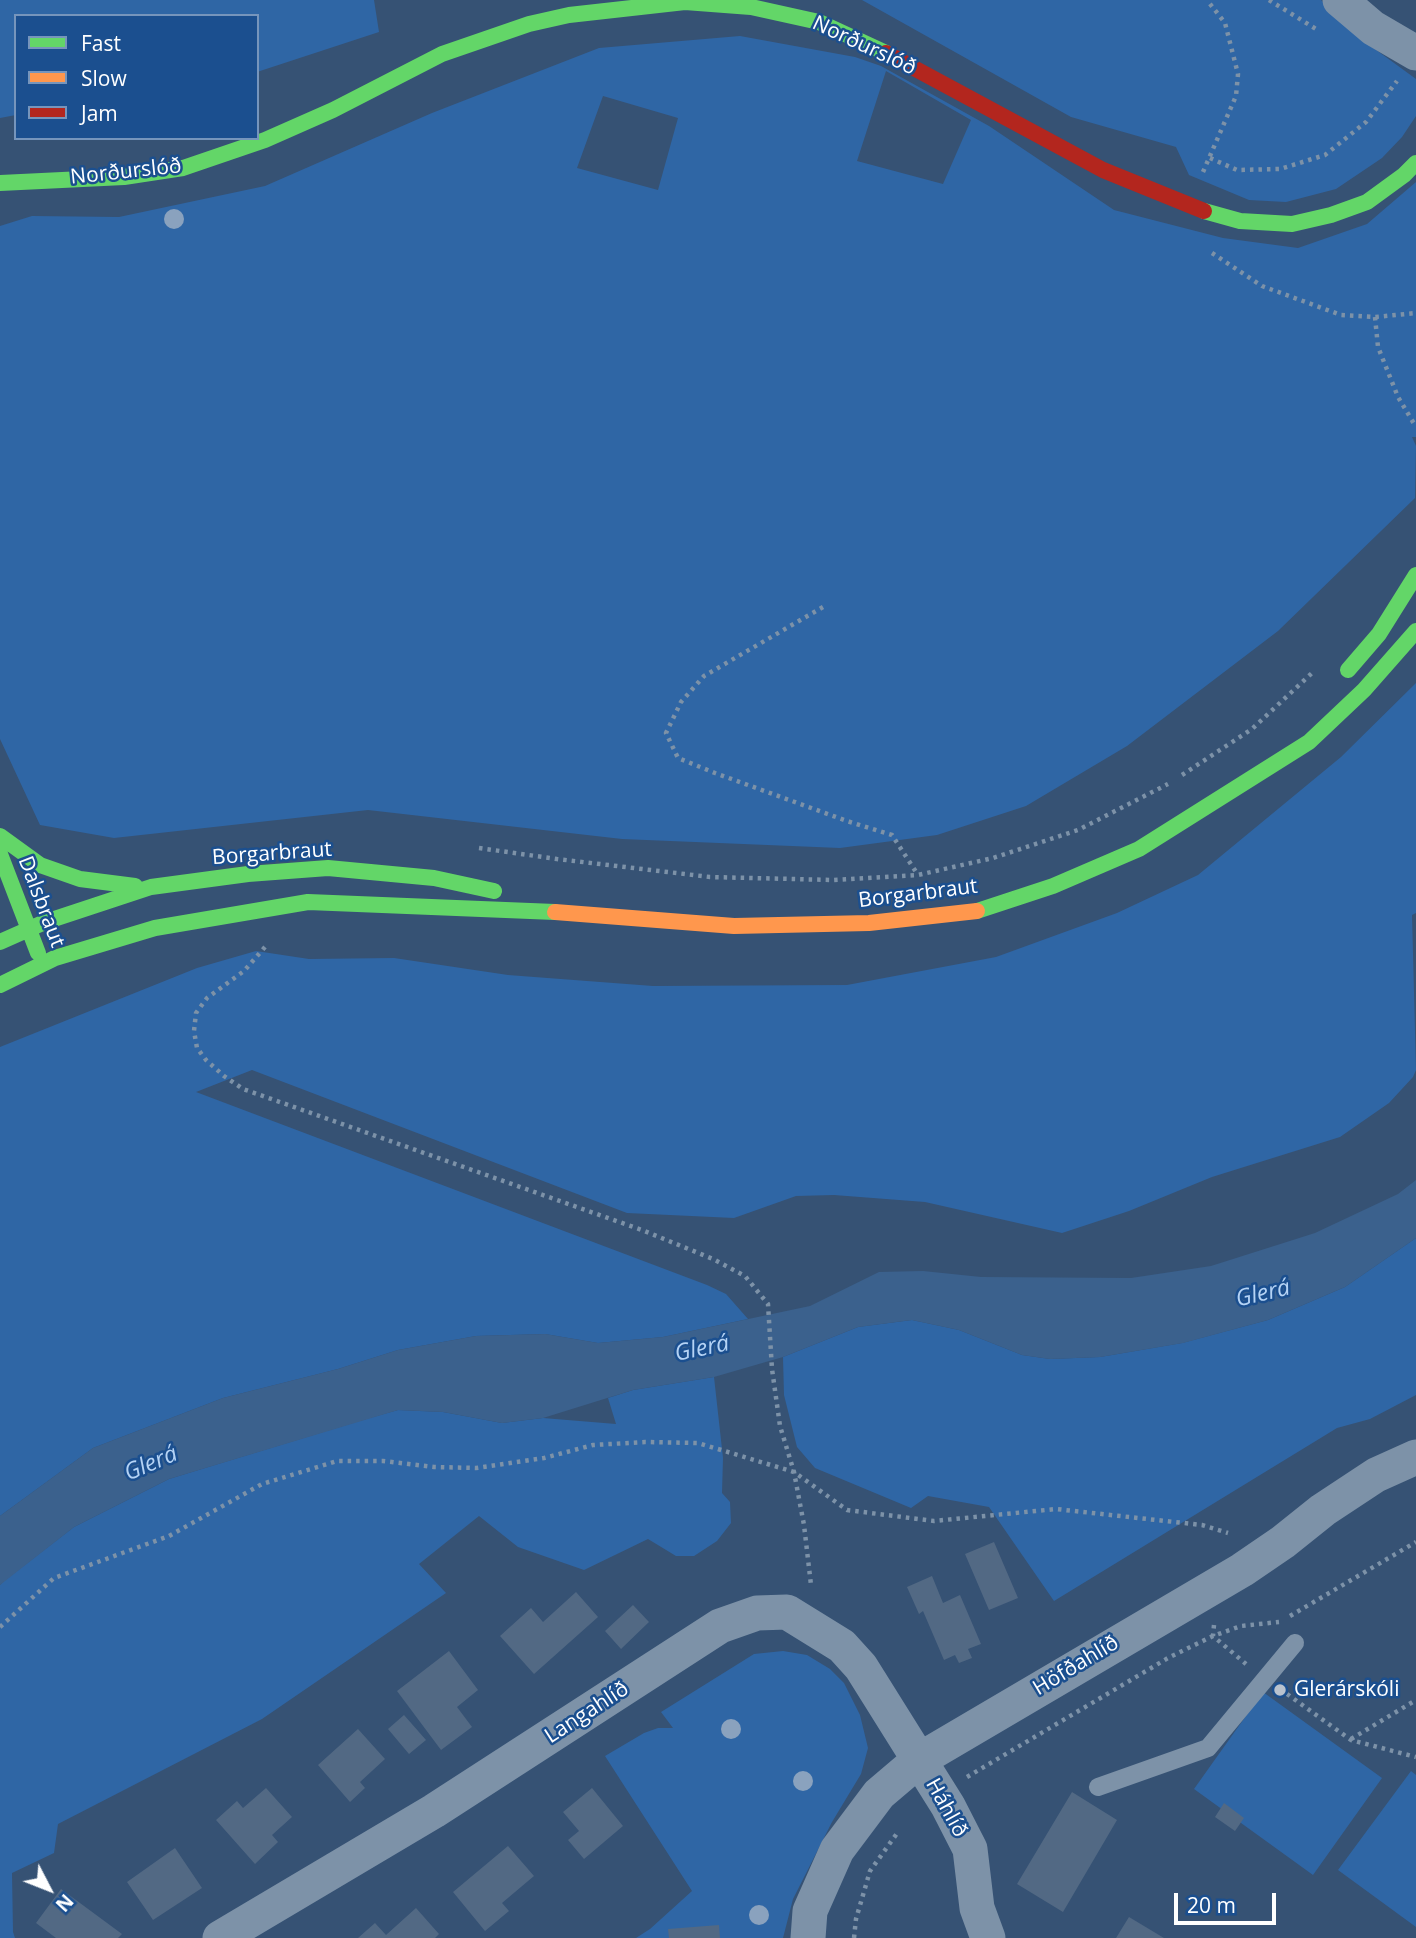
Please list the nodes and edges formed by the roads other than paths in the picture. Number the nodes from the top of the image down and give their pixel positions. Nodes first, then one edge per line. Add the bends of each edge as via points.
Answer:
1 (1356, 5) edge
2 (1407, 66) edge
3 (1416, 163) edge
4 (0, 183) edge
5 (1416, 575) edge
6 (1416, 631) edge
7 (1339, 681) dead end
8 (1276, 743) dead end
9 (1221, 797) junction
10 (0, 836) edge
11 (0, 854) edge
12 (151, 887) junction
13 (595, 914) junction
14 (28, 929) junction
15 (0, 942) edge
16 (43, 965) junction
17 (0, 985) edge
18 (1416, 1457) edge
19 (1295, 1643) dead end
20 (919, 1760) junction
21 (1098, 1787) dead end
22 (220, 1938) edge
23 (808, 1938) edge
24 (988, 1938) edge

1 - 2 street
3 - 4 street, Norðurslóð via 1367,202 1331,215 1292,224 1240,221 1188,206 1103,170 873,46 819,22 751,7 685,2 529,24 442,54 265,140 183,168 124,177
5 - 7 street via 1379,634
6 - 9 street, Borgarbraut via 1364,690 1309,742
8 - 9 street, Borgarbraut
9 - 13 street, Borgarbraut via 1139,849 1053,886 972,913 869,923 734,926
10 - 12 street via 40,865 80,880
11 - 14 street, Dalsbraut
12 - 13 street, Borgarbraut via 328,868 434,878
12 - 14 street, Borgarbraut
13 - 16 street, Borgarbraut via 308,902 155,928
14 - 15 street, Borgarbraut
14 - 16 street, Dalsbraut
16 - 17 street, Borgarbraut
18 - 20 street, Höfðahlíð via 1376,1475 1242,1570
19 - 21 lane via 1208,1748
20 - 22 street, Langahlíð via 861,1667 842,1646 787,1612 757,1613 720,1626 433,1811
20 - 23 street, Höfðahlíð via 879,1794 837,1850 810,1911
20 - 24 street, Háhlíð via 970,1849 977,1908

